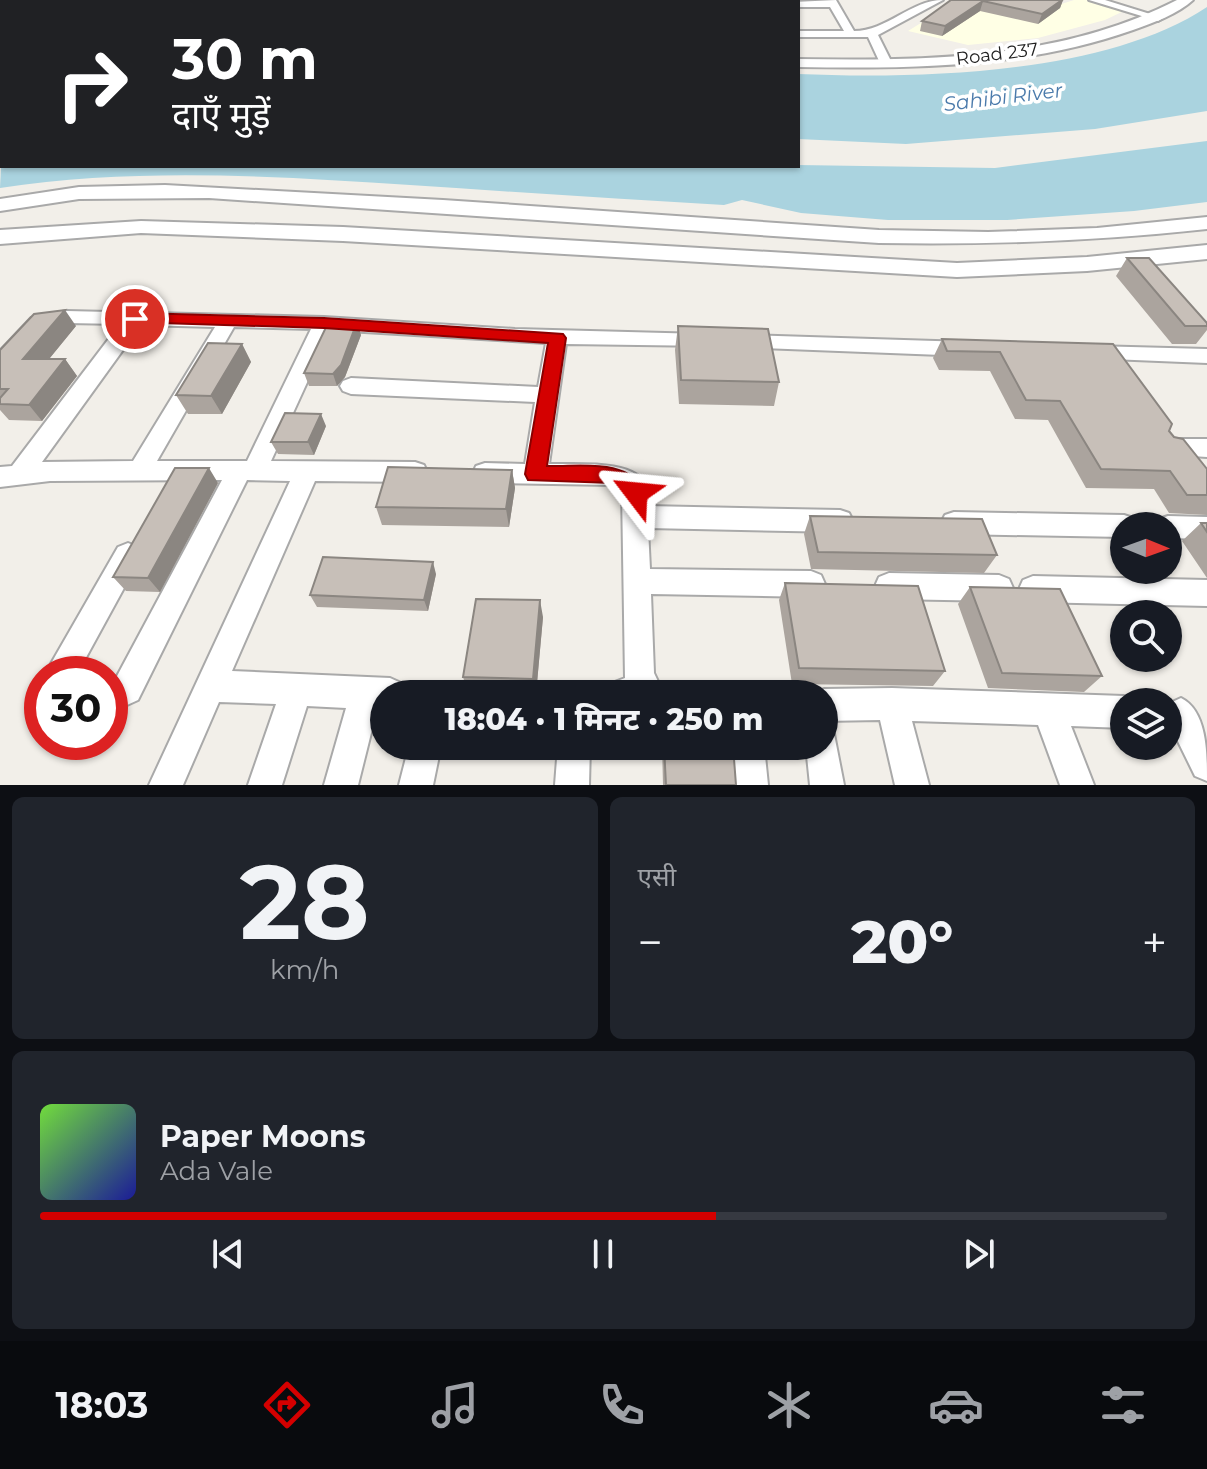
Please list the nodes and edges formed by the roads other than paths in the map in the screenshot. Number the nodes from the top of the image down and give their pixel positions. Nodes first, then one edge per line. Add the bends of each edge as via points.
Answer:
1 (938, 0) edge
2 (1094, 0) edge
3 (1138, 0) edge
4 (1187, 0) edge
5 (832, 2) edge
6 (800, 4) edge
7 (1119, 7) junction
8 (1158, 18) junction
9 (800, 26) edge
10 (828, 26) dead end
11 (800, 34) edge
12 (851, 34) junction
13 (872, 34) junction
14 (800, 63) edge
15 (886, 63) junction
16 (0, 205) edge
17 (1207, 223) edge
18 (0, 237) edge
19 (1207, 252) edge
20 (135, 319) junction
21 (228, 321) junction
22 (324, 323) junction
23 (557, 338) junction
24 (983, 349) edge
25 (1079, 352) edge
26 (1207, 356) edge
27 (0, 364) edge
28 (351, 386) dead end
29 (548, 395) junction
30 (1168, 448) edge
31 (1207, 448) edge
32 (248, 470) junction
33 (139, 471) junction
34 (176, 471) junction
35 (307, 471) junction
36 (535, 474) junction
37 (10, 476) edge
38 (161, 498) edge
39 (637, 517) junction
40 (859, 521) edge
41 (922, 523) edge
42 (1110, 526) edge
43 (1182, 527) edge
44 (1207, 528) edge
45 (137, 539) edge
46 (636, 581) junction
47 (1207, 593) edge
48 (70, 656) edge
49 (639, 680) edge
50 (211, 686) junction
51 (128, 687) edge
52 (297, 689) junction
53 (370, 693) edge
54 (892, 704) junction
55 (838, 705) edge
56 (1049, 710) junction
57 (1110, 712) edge
58 (370, 713) edge
59 (1185, 714) edge
60 (422, 760) edge
61 (573, 760) edge
62 (749, 760) edge
63 (824, 760) edge
64 (1207, 764) edge
65 (166, 785) edge
66 (265, 785) edge
67 (341, 785) edge
68 (416, 785) edge
69 (572, 785) edge
70 (751, 785) edge
71 (827, 785) edge
72 (912, 785) edge
73 (1077, 785) edge

1 - 13 street
2 - 7 street
3 - 7 street
4 - 8 street, Road 237
5 - 6 street
5 - 12 street
7 - 8 street
8 - 15 street, Road 237 via 1049,48
9 - 10 street
11 - 12 street
12 - 13 street
13 - 15 street
14 - 15 street, Road 237
16 - 17 street via 128,192 207,193 963,240 1068,237
18 - 19 street via 141,227 957,270
20 - 21 street
20 - 27 street via 46,319
20 - 37 street
21 - 22 street
21 - 33 street
22 - 23 street
22 - 32 street
23 - 24 street
23 - 29 street
25 - 26 street
28 - 29 street
29 - 36 street
30 - 31 street
32 - 34 street
32 - 35 street
32 - 51 street
33 - 34 street
33 - 37 street
34 - 38 street
35 - 36 street
35 - 50 street
36 - 39 street via 622,477 634,487
39 - 40 street
39 - 46 street
41 - 42 street
43 - 44 street
45 - 48 street
46 - 47 street
46 - 49 street
50 - 52 street
50 - 65 street
52 - 53 street
52 - 66 street
54 - 55 street
54 - 56 street
54 - 72 street
56 - 57 street
56 - 73 street
58 - 67 street
59 - 64 street
60 - 68 street
61 - 69 street
62 - 70 street
63 - 71 street

